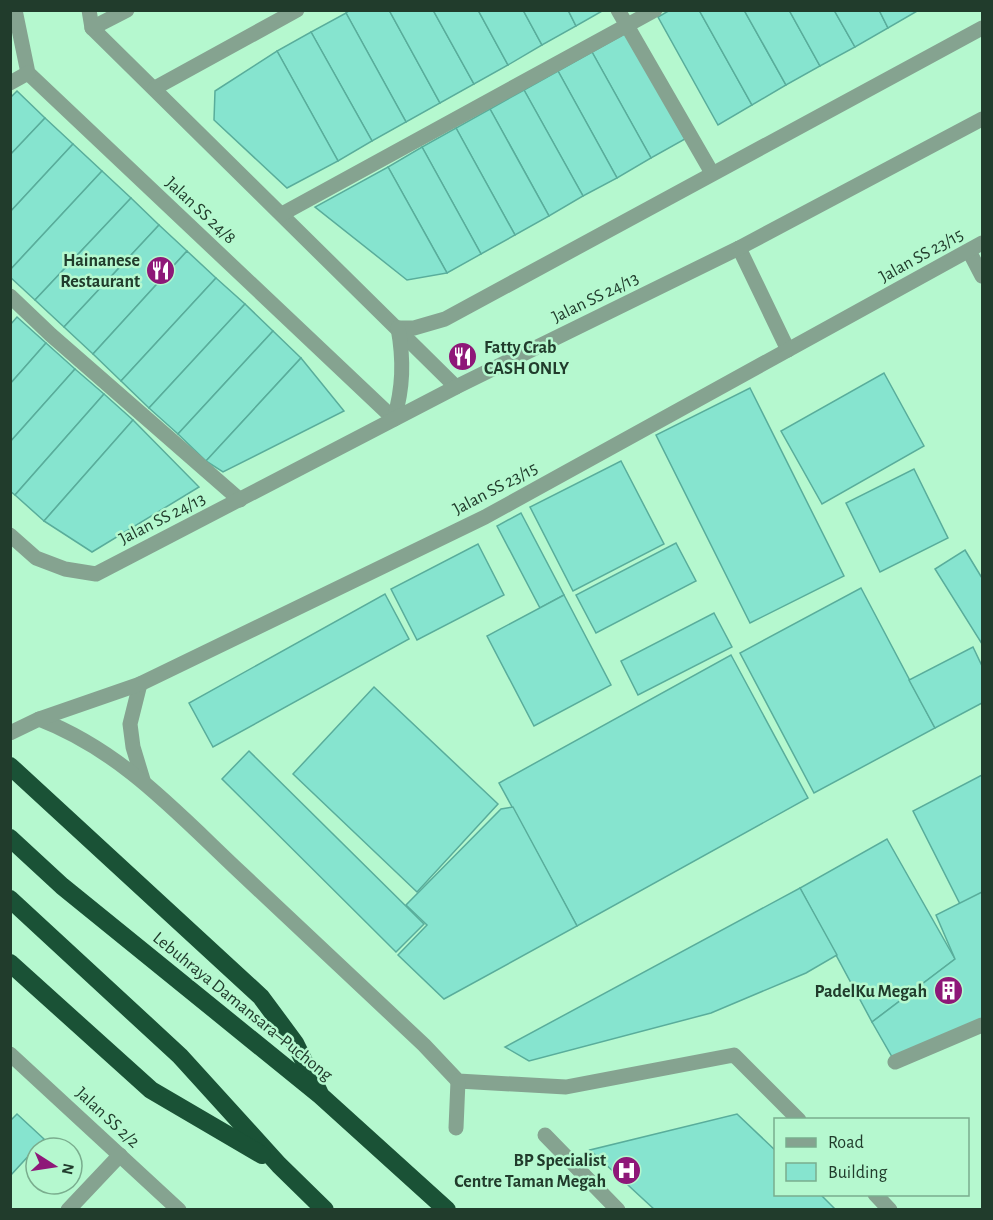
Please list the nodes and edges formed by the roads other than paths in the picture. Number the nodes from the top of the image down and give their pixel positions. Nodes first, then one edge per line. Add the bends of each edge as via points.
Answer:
1 (15, 10) edge
2 (88, 10) edge
3 (127, 10) edge
4 (297, 10) edge
5 (618, 10) edge
6 (655, 10) edge
7 (627, 26) junction
8 (92, 28) junction
9 (982, 28) edge
10 (28, 73) junction
11 (10, 83) edge
12 (155, 88) junction
13 (982, 119) edge
14 (711, 173) junction
15 (282, 214) junction
16 (982, 243) edge
17 (739, 248) junction
18 (969, 251) junction
19 (982, 276) edge
20 (10, 296) edge
21 (398, 328) junction
22 (788, 350) junction
23 (456, 387) junction
24 (394, 419) junction
25 (240, 500) junction
26 (10, 535) edge
27 (140, 684) junction
28 (39, 719) junction
29 (10, 733) edge
30 (10, 766) edge
31 (143, 780) junction
32 (10, 838) edge
33 (10, 899) edge
34 (10, 963) edge
35 (982, 1025) edge
36 (10, 1054) edge
37 (895, 1062) dead end
38 (458, 1081) junction
39 (321, 1096) junction
40 (799, 1118) edge
41 (456, 1128) dead end
42 (545, 1135) dead end
43 (120, 1155) junction
44 (279, 1165) junction
45 (877, 1196) edge
46 (68, 1209) edge
47 (179, 1209) edge
48 (325, 1209) edge
49 (447, 1209) edge
50 (618, 1209) edge
51 (890, 1209) edge

1 - 10 street
2 - 8 street
3 - 8 street
4 - 12 street
5 - 7 street
6 - 7 street
7 - 14 street
7 - 15 street
8 - 12 street
9 - 14 street
10 - 11 street
10 - 24 street, Jalan SS 24/8
12 - 15 street
13 - 17 street, Jalan SS 24/13
14 - 21 street via 445,319 414,328
15 - 21 street
16 - 18 street, Jalan SS 23/15
17 - 22 street
17 - 23 street, Jalan SS 24/13
18 - 19 street
18 - 22 street, Jalan SS 23/15
20 - 25 street
21 - 23 street
21 - 24 street via 402,378
22 - 27 street, Jalan SS 23/15 via 485,517
23 - 24 street, Jalan SS 24/13
24 - 25 street, Jalan SS 24/13
25 - 26 street, Jalan SS 24/13 via 96,574 65,569 36,558
27 - 28 street, Jalan SS 23/15
27 - 31 street via 130,724 132,747
28 - 29 street, Jalan SS 23/15
28 - 31 street via 82,739
30 - 39 highway via 261,997 295,1043
31 - 38 street
32 - 39 highway, Lebuhraya Damansara–Puchong via 62,886
33 - 44 highway via 180,1056
34 - 44 highway via 151,1090
35 - 37 street
36 - 43 street, Jalan SS 2/2
38 - 40 street via 566,1087 734,1055
38 - 41 street
39 - 49 highway, Lebuhraya Damansara–Puchong
42 - 50 street
43 - 46 street
43 - 47 street, Jalan SS 2/2
44 - 48 highway
45 - 51 street

